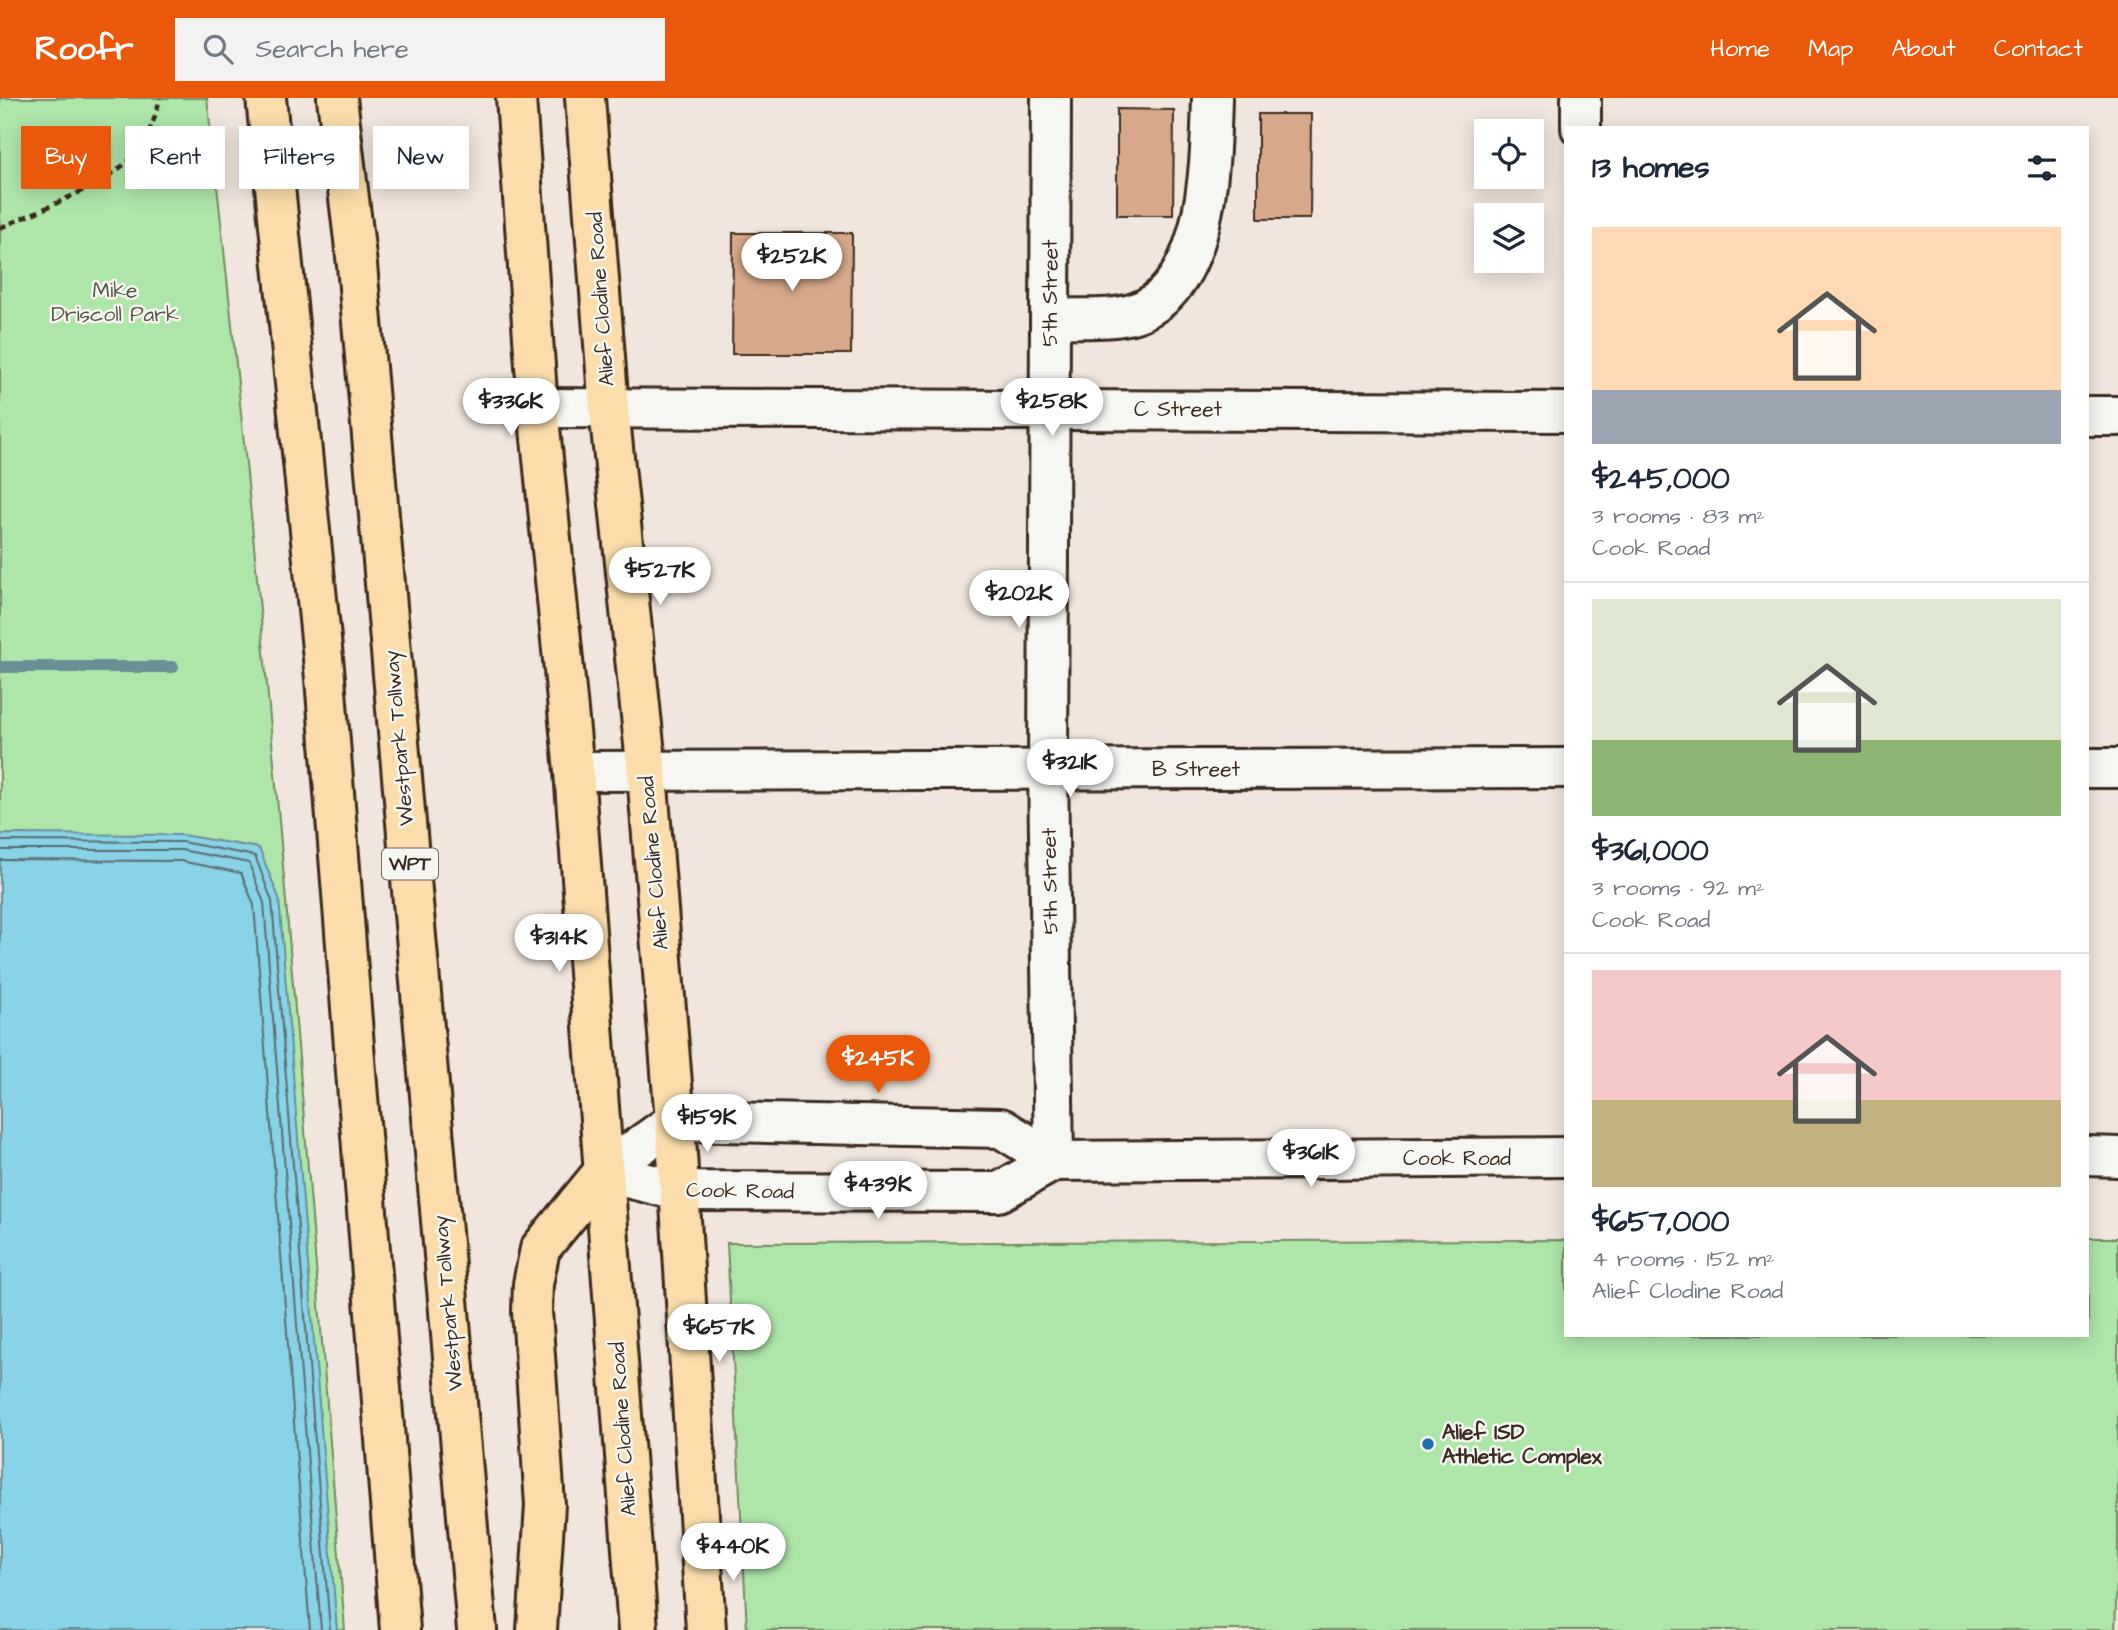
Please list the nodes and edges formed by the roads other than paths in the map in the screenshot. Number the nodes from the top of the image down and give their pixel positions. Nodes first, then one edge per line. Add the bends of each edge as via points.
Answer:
1 (266, 98) edge
2 (337, 98) edge
3 (516, 98) edge
4 (585, 98) edge
5 (1051, 98) edge
6 (1212, 98) edge
7 (1581, 98) edge
8 (1581, 126) edge
9 (1050, 319) junction
10 (538, 408) junction
11 (1050, 408) junction
12 (609, 409) junction
13 (1564, 412) edge
14 (2089, 416) edge
15 (2118, 416) edge
16 (1564, 768) edge
17 (2089, 768) edge
18 (2118, 768) edge
19 (1048, 769) junction
20 (574, 771) junction
21 (647, 773) junction
22 (675, 1121) junction
23 (2089, 1156) edge
24 (1564, 1157) edge
25 (2118, 1157) edge
26 (1054, 1161) junction
27 (603, 1172) junction
28 (680, 1191) junction
29 (400, 1630) edge
30 (477, 1630) edge
31 (537, 1630) edge
32 (638, 1630) edge
33 (706, 1630) edge

1 - 29 main road via 325,678
2 - 30 main road, Westpark Tollway / WPT via 357,265
3 - 10 main road, Alief Clodine Road
4 - 12 main road, Alief Clodine Road
5 - 9 street, 5th Street
6 - 9 street via 1206,197 1198,236 1184,268 1166,291 1137,312
7 - 8 street
9 - 11 street, 5th Street
10 - 12 street, C Street
10 - 20 main road, Alief Clodine Road
11 - 12 street, C Street
11 - 13 street, C Street
11 - 19 street, 5th Street
12 - 21 main road, Alief Clodine Road
14 - 15 street
16 - 19 street, B Street
17 - 18 street
19 - 21 street, B Street
19 - 26 street, 5th Street
20 - 21 street, B Street
20 - 27 main road, Alief Clodine Road
21 - 22 main road, Alief Clodine Road
22 - 26 street via 1001,1128
22 - 27 street
22 - 28 main road, Alief Clodine Road
23 - 25 street
24 - 26 street, Cook Road
26 - 28 street, Cook Road via 999,1192
27 - 28 street, Cook Road
27 - 31 main road via 540,1249 533,1284 545,1505
27 - 32 main road, Alief Clodine Road
28 - 33 main road, Alief Clodine Road

